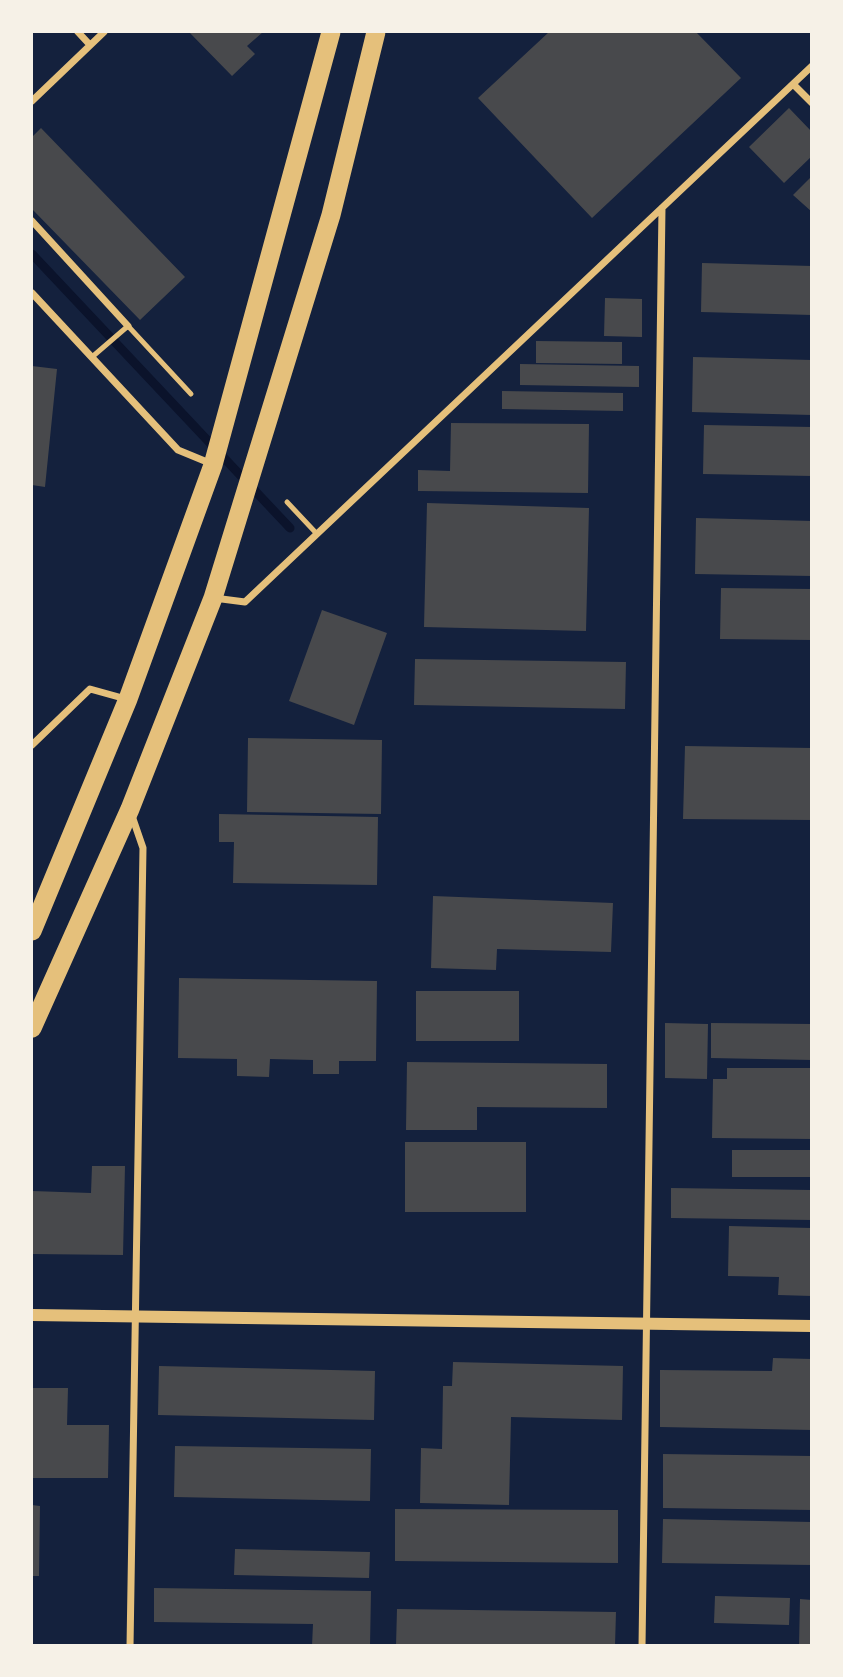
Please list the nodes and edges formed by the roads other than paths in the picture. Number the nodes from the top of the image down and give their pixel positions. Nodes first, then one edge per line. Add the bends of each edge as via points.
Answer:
1 (78, 32) edge
2 (104, 32) edge
3 (331, 32) edge
4 (376, 32) edge
5 (90, 45) junction
6 (811, 66) edge
7 (793, 84) junction
8 (32, 101) edge
9 (811, 103) edge
10 (662, 208) junction
11 (32, 221) edge
12 (32, 293) edge
13 (127, 327) junction
14 (94, 355) junction
15 (191, 394) dead end
16 (213, 465) junction
17 (287, 502) dead end
18 (317, 534) junction
19 (213, 598) junction
20 (128, 699) junction
21 (32, 745) edge
22 (130, 809) junction
23 (32, 931) edge
24 (32, 1028) edge
25 (32, 1315) edge
26 (136, 1316) junction
27 (644, 1323) junction
28 (811, 1326) edge
29 (131, 1646) edge
30 (642, 1646) edge

1 - 5 street
2 - 5 street
3 - 16 highway
4 - 19 highway via 331,215
5 - 8 street
6 - 7 street
7 - 9 street
7 - 10 street
10 - 18 street
10 - 27 street
11 - 13 street
12 - 14 street
13 - 14 lane
13 - 15 lane
14 - 16 street via 178,450
16 - 20 highway
17 - 18 lane
18 - 19 street via 245,602
19 - 22 highway
20 - 21 street via 90,689
20 - 23 highway
22 - 24 highway
22 - 26 street via 143,848
25 - 26 street
26 - 27 street
26 - 29 street
27 - 28 street
27 - 30 street

